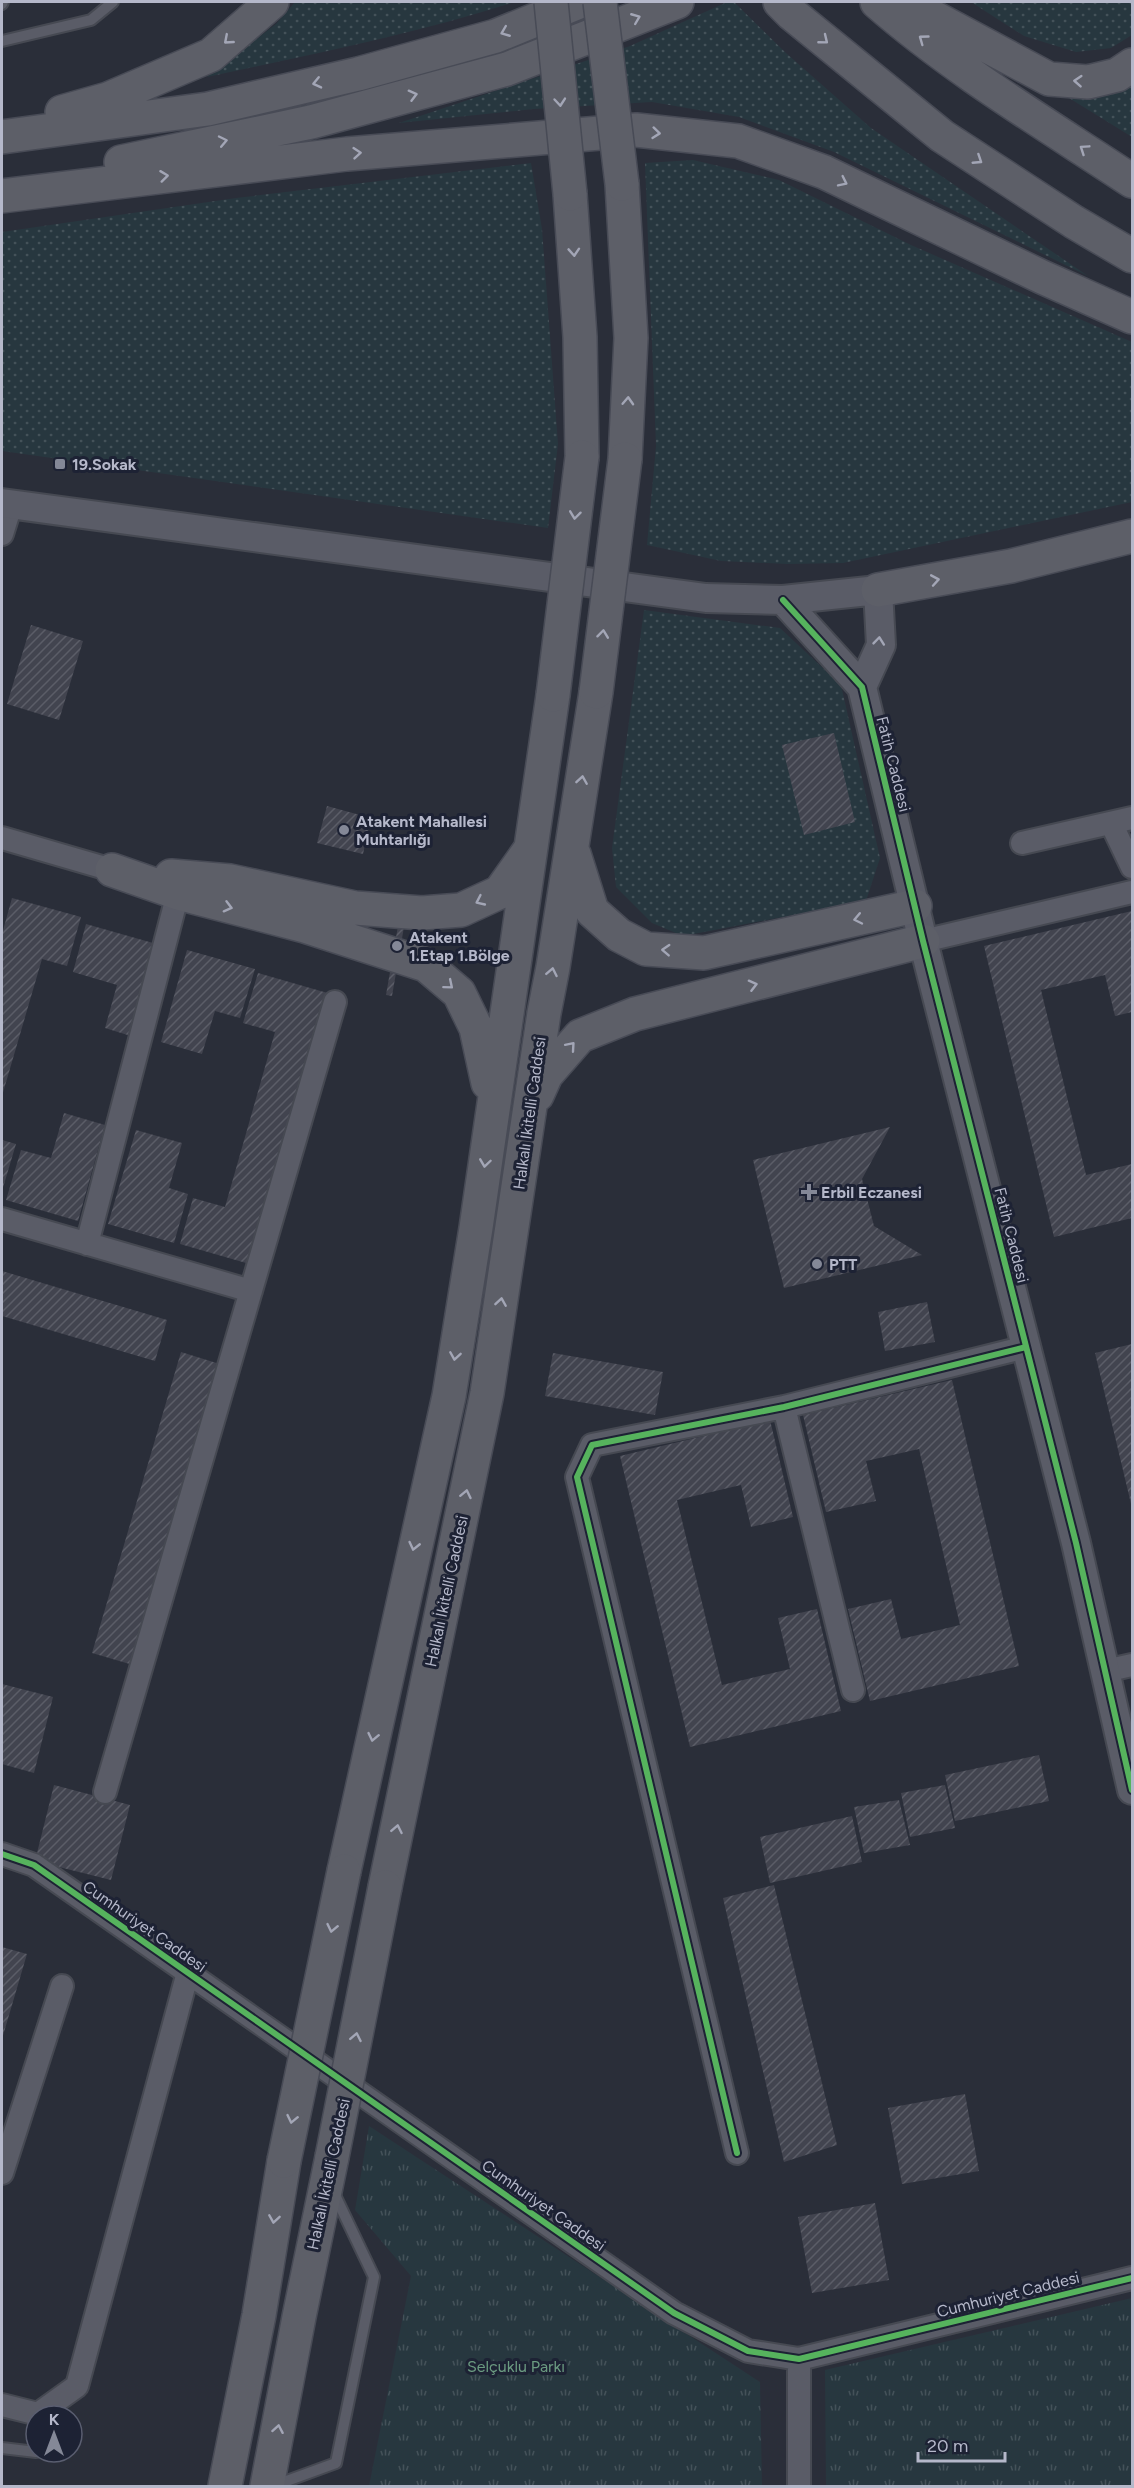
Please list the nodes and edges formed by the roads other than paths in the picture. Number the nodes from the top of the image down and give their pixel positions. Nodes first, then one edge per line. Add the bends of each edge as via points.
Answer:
1 (113, 2) edge
2 (272, 2) edge
3 (551, 2) edge
4 (579, 2) edge
5 (600, 2) edge
6 (676, 2) edge
7 (780, 2) edge
8 (877, 2) edge
9 (905, 2) edge
10 (2, 41) edge
11 (1132, 65) edge
12 (2, 130) edge
13 (2, 137) edge
14 (1132, 181) edge
15 (2, 187) edge
16 (2, 196) edge
17 (1132, 256) edge
18 (1132, 317) edge
19 (6, 504) edge
20 (2, 534) edge
21 (1132, 536) edge
22 (878, 590) junction
23 (783, 600) junction
24 (862, 687) junction
25 (1122, 820) edge
26 (2, 838) edge
27 (1022, 843) dead end
28 (533, 845) junction
29 (572, 846) junction
30 (1132, 867) edge
31 (112, 870) junction
32 (1132, 892) edge
33 (178, 893) junction
34 (915, 906) junction
35 (923, 941) junction
36 (335, 1002) dead end
37 (493, 1105) junction
38 (529, 1113) junction
39 (2, 1219) edge
40 (87, 1244) junction
41 (251, 1291) junction
42 (1026, 1347) junction
43 (784, 1407) junction
44 (1132, 1665) edge
45 (1105, 1671) junction
46 (853, 1690) dead end
47 (1132, 1790) edge
48 (105, 1792) dead end
49 (2, 1854) edge
50 (188, 1972) junction
51 (62, 1986) dead end
52 (737, 2153) dead end
53 (330, 2168) junction
54 (2, 2173) edge
55 (1132, 2278) edge
56 (799, 2359) junction
57 (2, 2405) edge
58 (2, 2448) edge
59 (24, 2451) edge
60 (225, 2487) edge
61 (267, 2487) edge
62 (272, 2487) edge
63 (798, 2487) edge

1 - 10 lane via 91,20
2 -> 12 main road via 211,55 108,99
3 -> 28 main road, bridge via 580,337 582,457
4 -> 13 main road via 496,36 231,104
29 -> 5 main road, Halkalı İkitelli Caddesi, bridge via 625,459 631,338 622,184
15 -> 6 main road via 311,122 434,90 507,69
7 -> 17 main road via 942,136
14 -> 8 main road via 977,78
11 -> 9 main road via 1117,75 1088,82 1048,79
16 -> 18 main road via 347,154 636,130 738,141 824,172
19 - 20 street
19 - 23 street via 706,598
22 -> 21 main road via 1011,566
22 - 23 street
24 -> 22 street via 881,645
23 - 24 street
24 - 34 street, Fatih Caddesi
25 - 27 street
25 - 30 street
26 - 31 street
28 -> 31 main road via 500,892 461,910 422,913 355,908 230,881
28 - 37 main road
34 -> 29 main road via 704,952 645,949 619,935 592,911
38 -> 29 main road, Halkalı İkitelli Caddesi
31 - 33 main road
32 - 35 street
33 -> 37 main road via 305,926 426,966 459,993 476,1028
33 - 40 street
34 - 35 street, Fatih Caddesi
38 -> 35 main road via 546,1075 580,1036 635,1014
35 - 42 street, Fatih Caddesi
36 - 41 street
37 -> 60 main road, bridge via 449,1396 284,2161
53 -> 38 main road, Halkalı İkitelli Caddesi, bridge via 487,1393
39 - 40 street
40 - 41 street
41 - 48 street
42 - 43 street
42 - 45 street, Fatih Caddesi
43 - 46 street
43 - 52 street via 592,1445 577,1477
44 - 45 street
45 - 47 street, Fatih Caddesi
49 - 50 street, Cumhuriyet Caddesi via 34,1865
50 - 56 street, Cumhuriyet Caddesi via 674,2313 748,2351
50 - 57 street via 77,2386 38,2414
51 - 54 street
61 -> 53 main road, Halkalı İkitelli Caddesi
53 - 62 lane via 374,2277 336,2463
55 - 56 street, Cumhuriyet Caddesi
56 - 63 street
58 - 59 lane

